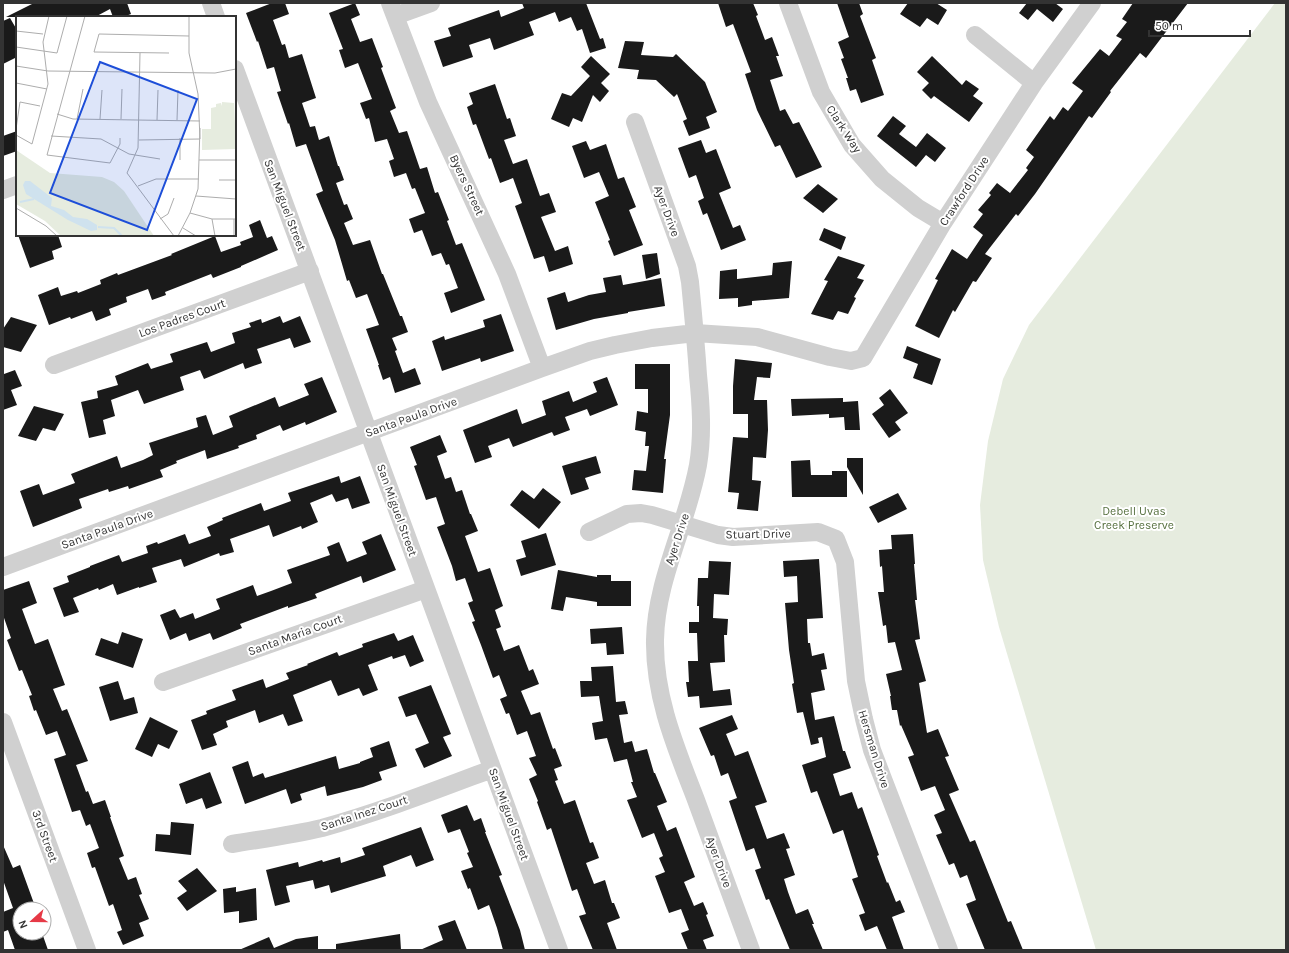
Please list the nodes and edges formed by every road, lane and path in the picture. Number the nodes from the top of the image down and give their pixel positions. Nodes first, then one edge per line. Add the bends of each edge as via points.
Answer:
1 (211, 3) edge
2 (432, 3) edge
3 (788, 3) edge
4 (1092, 3) edge
5 (393, 10) edge
6 (216, 16) edge
7 (975, 35) dead end
8 (236, 75) edge
9 (1034, 83) junction
10 (240, 101) edge
11 (635, 122) dead end
12 (16, 185) edge
13 (3, 190) edge
14 (943, 224) junction
15 (310, 271) junction
16 (695, 333) junction
17 (830, 357) joint
18 (54, 365) dead end
19 (542, 368) junction
20 (369, 432) junction
21 (682, 524) junction
22 (589, 532) dead end
23 (836, 539) joint
24 (3, 567) edge
25 (426, 589) junction
26 (163, 682) dead end
27 (3, 722) edge
28 (492, 769) junction
29 (232, 844) dead end
30 (87, 950) edge
31 (559, 950) edge
32 (751, 950) edge
33 (948, 950) edge

1 - 6 street
2 - 5 street
3 - 14 street, Clark Way via 821,92 852,145 882,179
4 - 9 street, Crawford Drive
5 - 19 street, Byers Street via 428,102 504,268
7 - 9 street
8 - 10 street, San Miguel Street
9 - 14 street, Crawford Drive
10 - 15 street, San Miguel Street
11 - 16 street, Ayer Drive via 687,266
12 - 13 street
14 - 17 street, Crawford Drive via 862,358 851,360
15 - 18 street, Los Padres Court
15 - 20 street, San Miguel Street
16 - 17 street, Santa Paula Drive via 757,337
16 - 19 street, Santa Paula Drive via 615,345
16 - 21 street, Ayer Drive via 702,433 698,464
19 - 20 street, Santa Paula Drive
20 - 24 street, Santa Paula Drive
20 - 25 street, San Miguel Street
21 - 22 street, Stuart Drive via 652,515 627,514
21 - 23 street, Stuart Drive via 733,537 818,532
21 - 32 street, Ayer Drive via 662,584 657,610 655,640 659,690 674,741
23 - 33 street, Hersman Drive via 845,562 856,681 872,750
25 - 26 street, Santa Maria Court
25 - 28 street, San Miguel Street
27 - 30 street, 3rd Street
28 - 29 street, Santa Inez Court via 371,813 321,828
28 - 31 street, San Miguel Street

